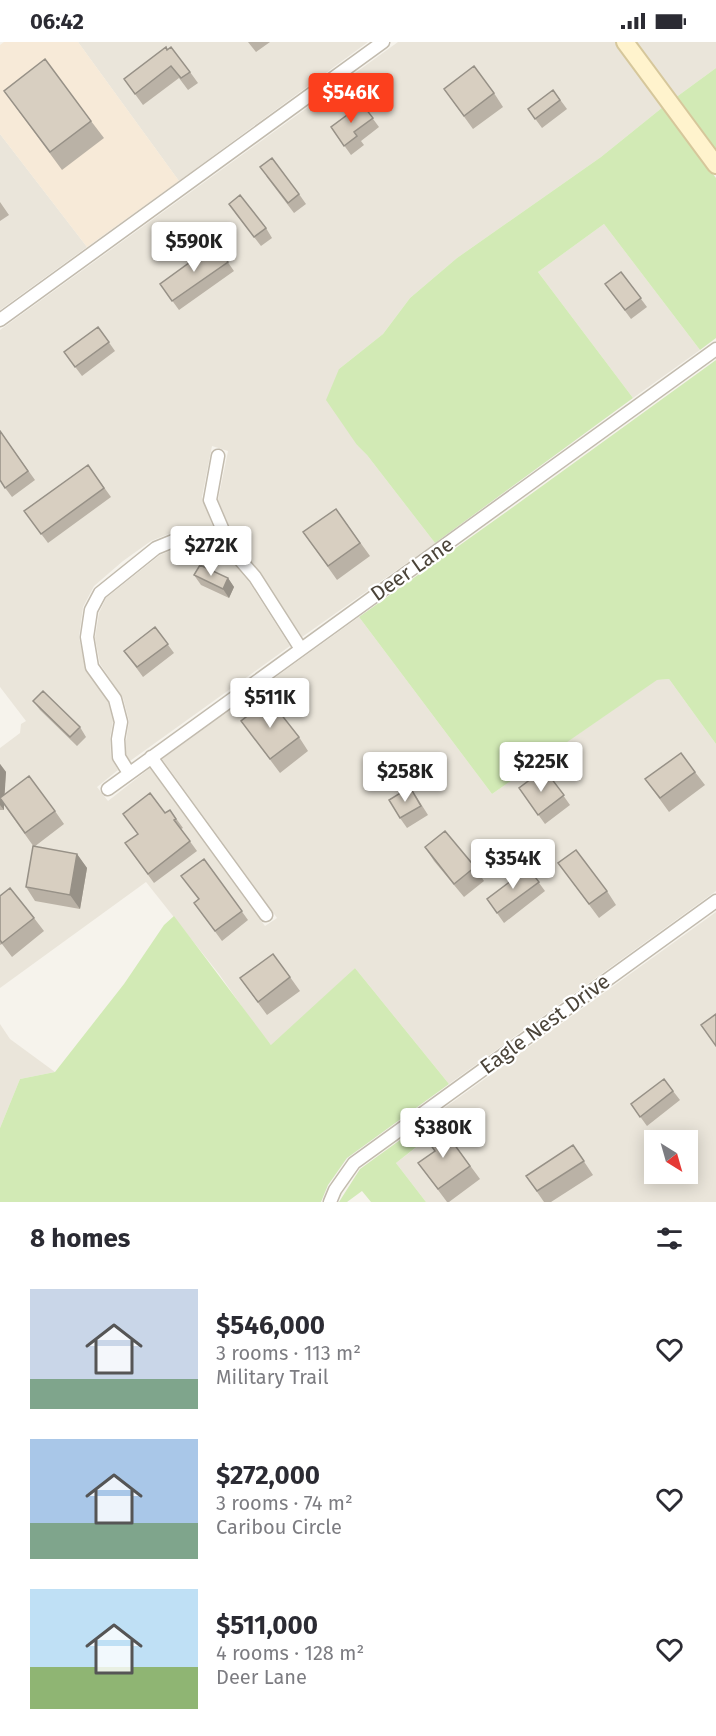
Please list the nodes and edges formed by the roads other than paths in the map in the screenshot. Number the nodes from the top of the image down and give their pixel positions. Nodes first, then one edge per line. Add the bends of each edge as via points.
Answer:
1 (383, 42) edge
2 (625, 42) edge
3 (716, 165) edge
4 (0, 320) edge
5 (716, 349) edge
6 (218, 456) dead end
7 (231, 549) junction
8 (301, 649) junction
9 (151, 757) junction
10 (129, 773) junction
11 (108, 789) dead end
12 (716, 901) edge
13 (266, 915) dead end
14 (330, 1202) edge

1 - 4 street
2 - 3 street
5 - 8 street, Deer Lane
6 - 7 street via 210,500
7 - 8 street via 255,578
7 - 10 street via 200,537 156,548 100,593 91,609 87,637 92,667 115,699 121,722 119,757
8 - 9 street, Deer Lane
9 - 10 street, Deer Lane
9 - 13 street
10 - 11 street, Deer Lane
12 - 14 street, Eagle Nest Drive via 354,1163

